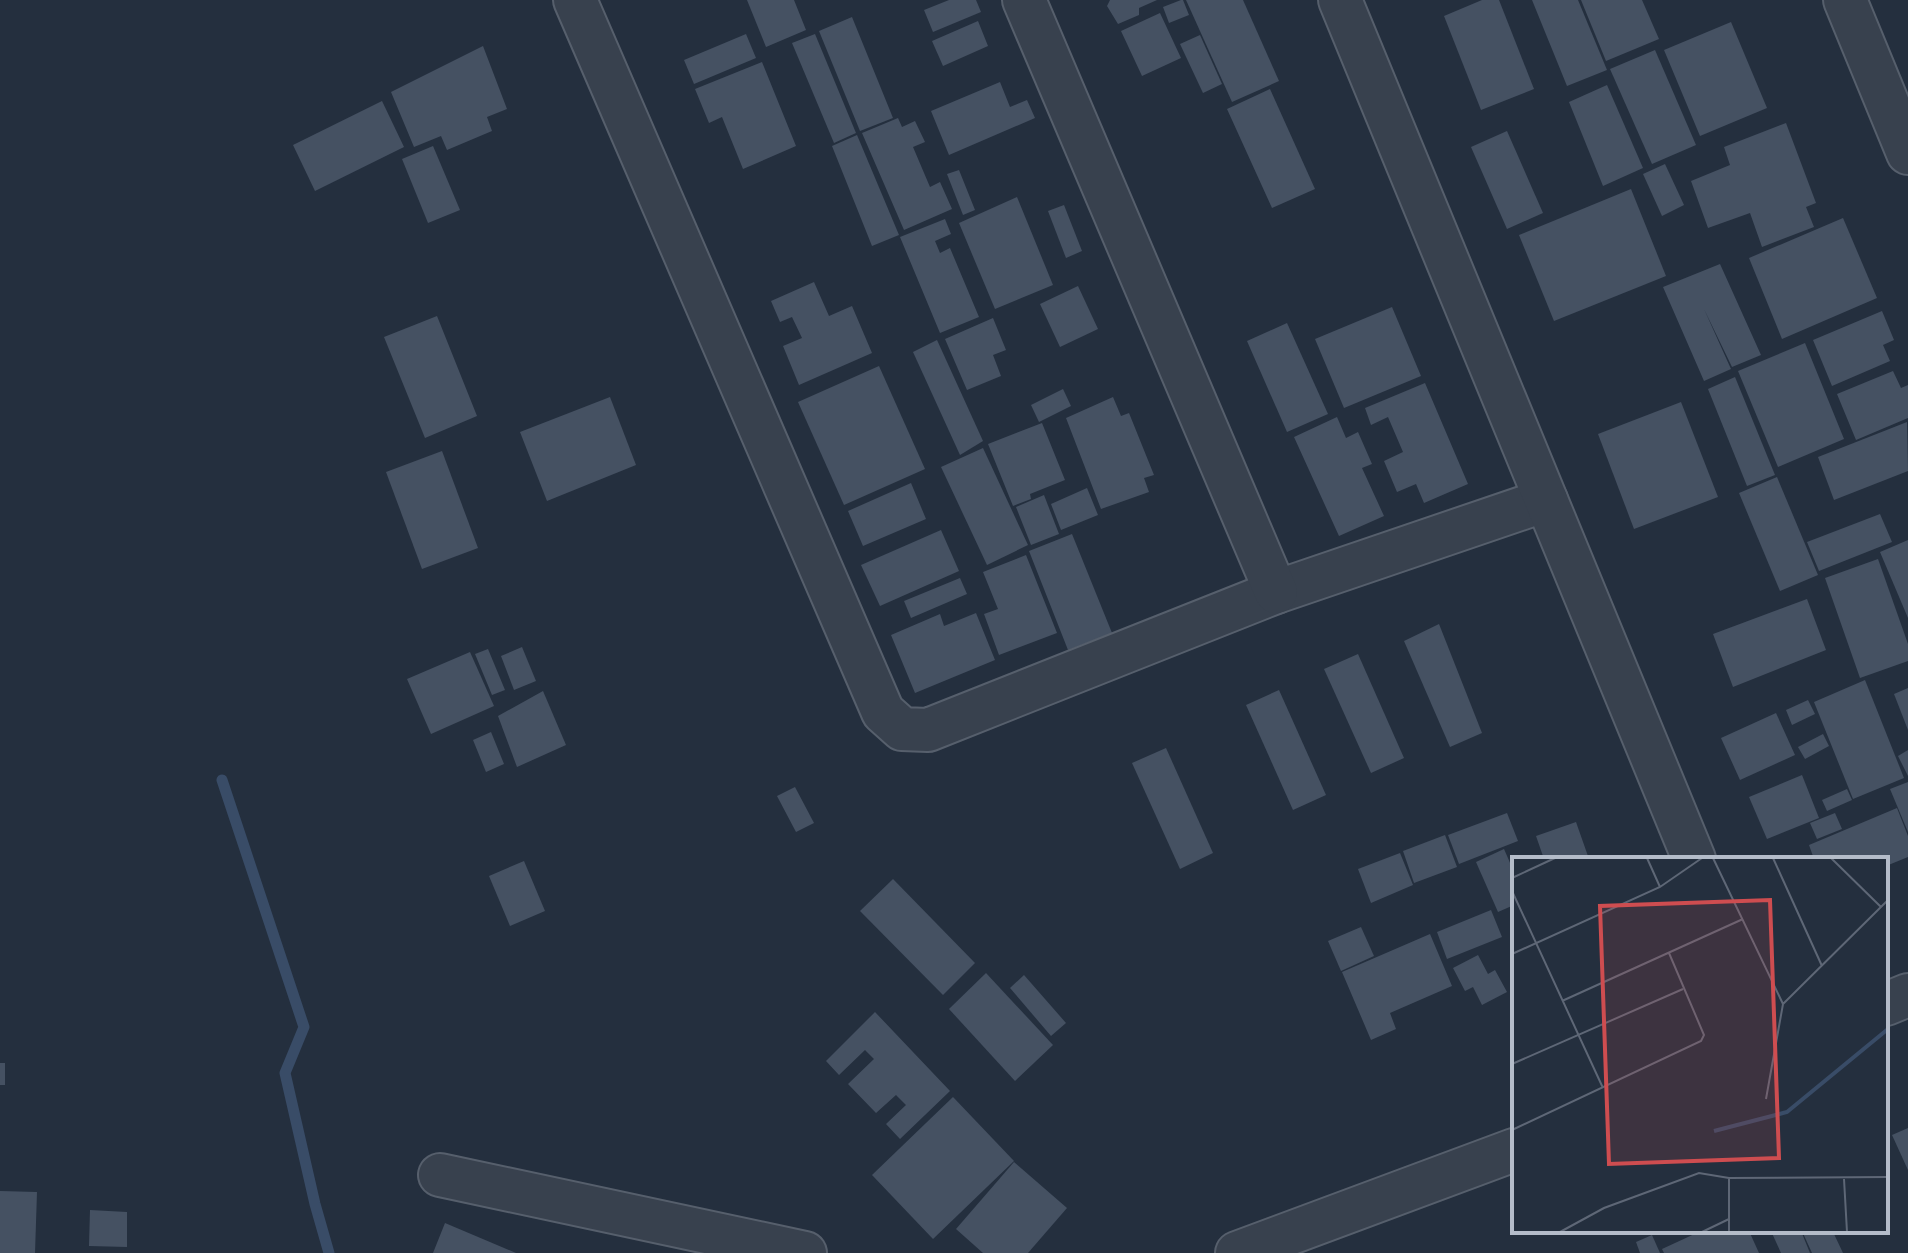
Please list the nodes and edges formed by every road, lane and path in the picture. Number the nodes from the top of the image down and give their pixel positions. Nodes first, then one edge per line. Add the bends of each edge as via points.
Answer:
1 (575, 0) edge
2 (1024, 0) edge
3 (1340, 0) edge
4 (1845, 0) edge
5 (1908, 153) edge
6 (1546, 500) junction
7 (1276, 592) junction
8 (1693, 857) edge
9 (1908, 995) edge
10 (1888, 1003) edge
11 (1512, 1151) edge
12 (440, 1175) dead end
13 (805, 1253) edge
14 (1237, 1253) edge

1 - 7 street via 883,712 902,729 928,730
2 - 7 street
3 - 6 street
4 - 5 street
6 - 7 street
6 - 8 street
9 - 10 street
11 - 14 street
12 - 13 street

